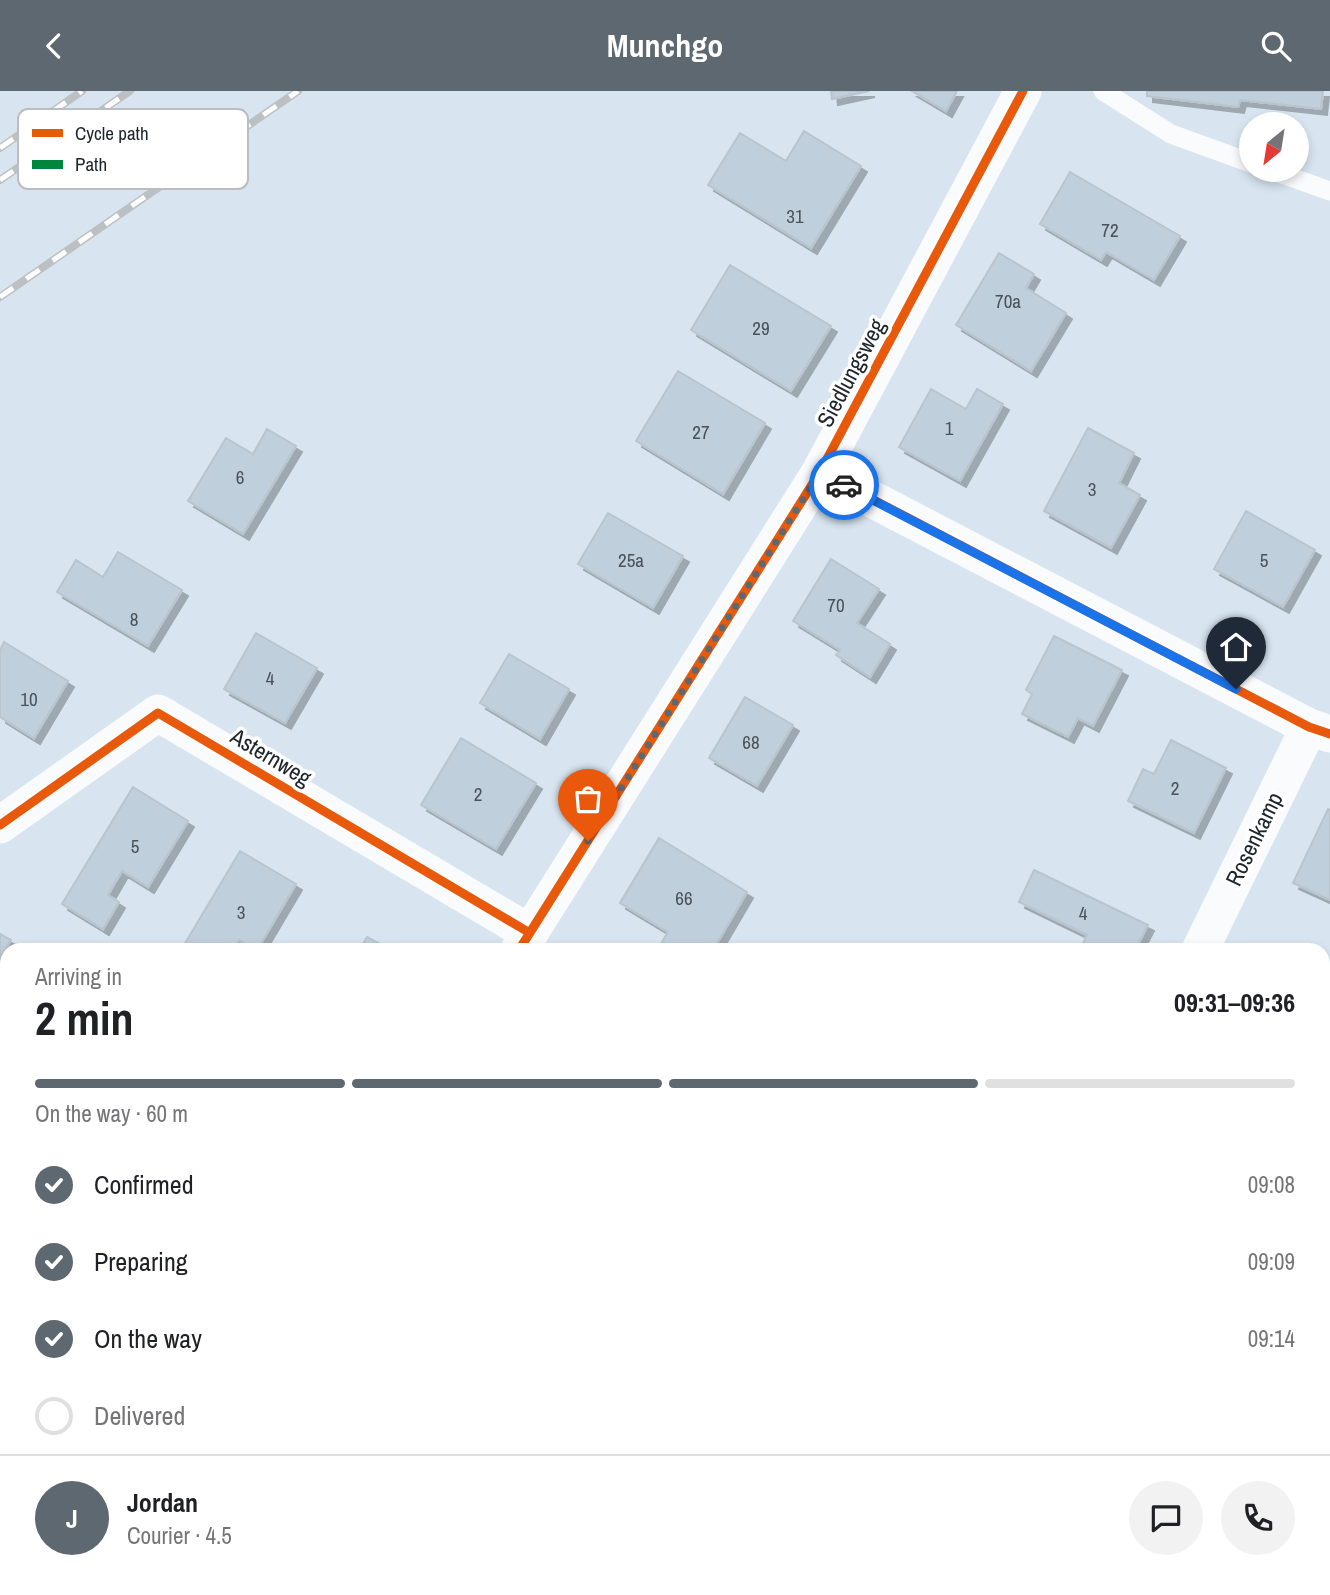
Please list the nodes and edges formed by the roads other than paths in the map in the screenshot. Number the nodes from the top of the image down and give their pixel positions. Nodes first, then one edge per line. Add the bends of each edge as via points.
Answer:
1 (1023, 91) edge
2 (1104, 91) edge
3 (1239, 159) edge
4 (1305, 182) edge
5 (1330, 191) edge
6 (820, 472) junction
7 (1320, 731) edge
8 (0, 824) edge
9 (525, 941) edge
10 (1203, 943) edge

1 - 6 street, Siedlungsweg
2 - 3 lane via 1171,134
4 - 5 lane
6 - 7 street
6 - 9 street, Siedlungsweg
7 - 10 street, Rosenkamp
8 - 9 street, Asternweg via 158,713

